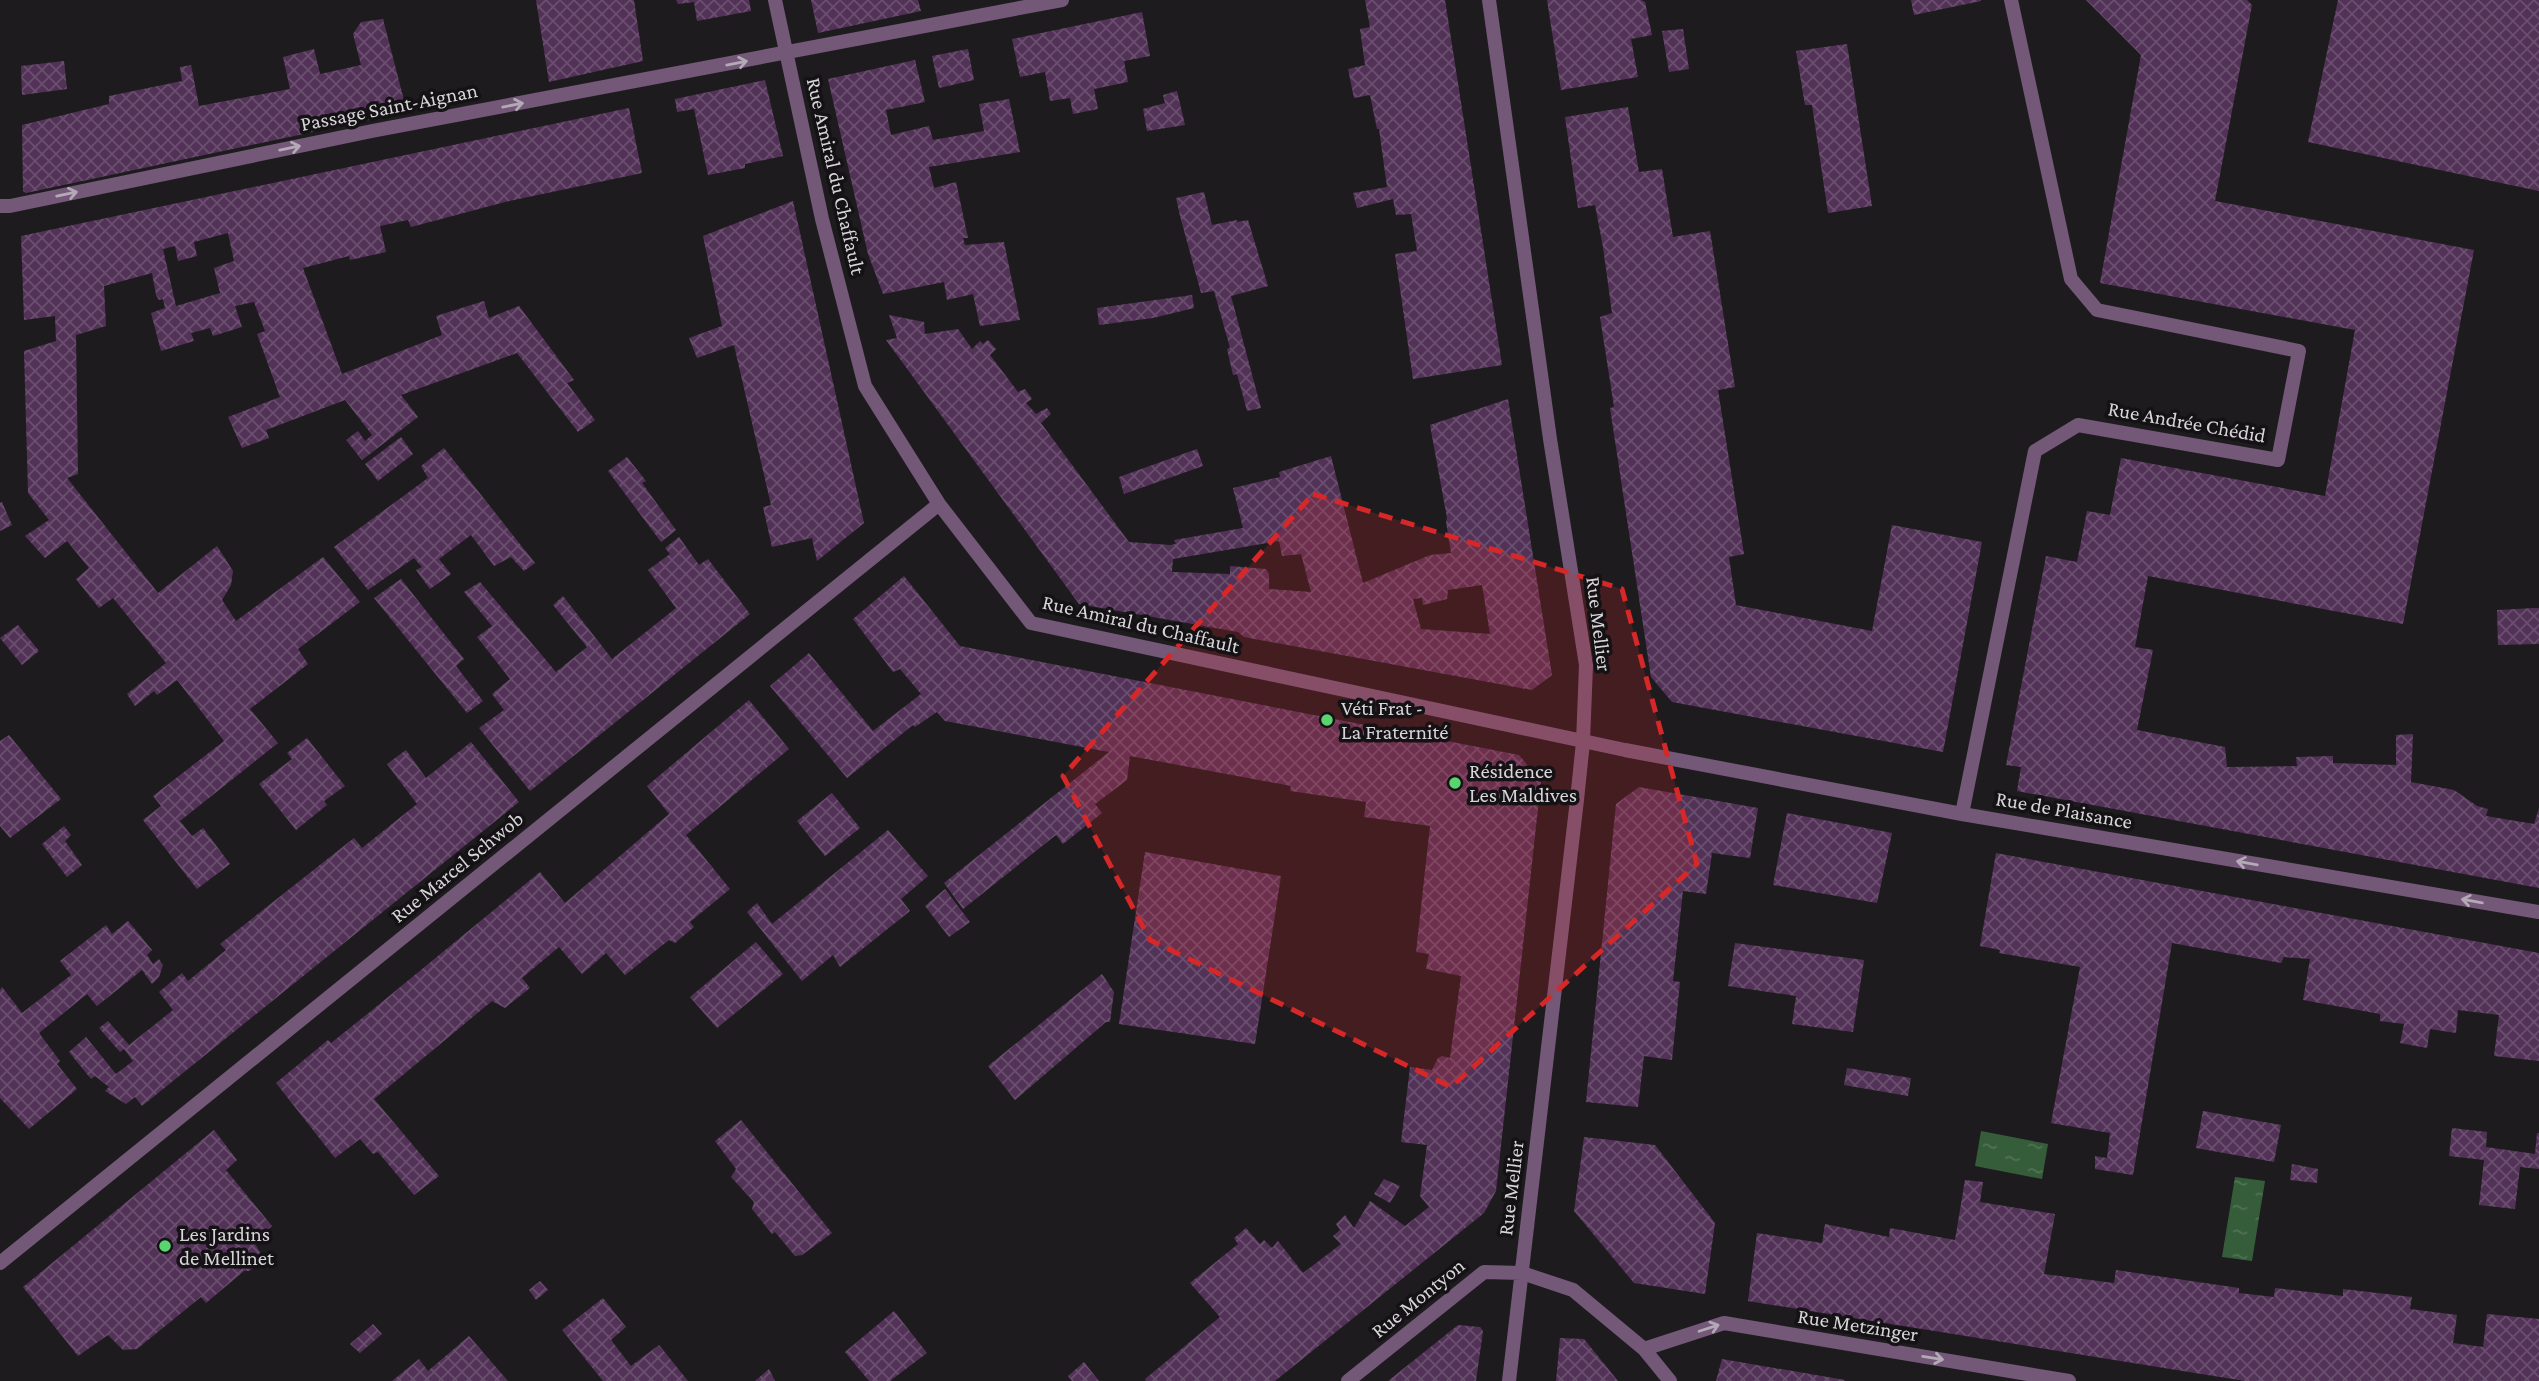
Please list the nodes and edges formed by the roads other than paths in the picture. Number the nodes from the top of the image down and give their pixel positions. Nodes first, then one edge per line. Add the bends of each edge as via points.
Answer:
1 (775, 0) edge
2 (1062, 0) edge
3 (1489, 0) edge
4 (2011, 0) edge
5 (787, 53) junction
6 (0, 206) edge
7 (939, 503) junction
8 (1583, 742) junction
9 (1962, 814) junction
10 (2539, 912) edge
11 (0, 1264) edge
12 (1522, 1273) junction
13 (1644, 1349) junction
14 (1348, 1381) edge
15 (1509, 1381) edge
16 (1670, 1381) edge
17 (2068, 1381) edge

1 - 5 street, Rue Amiral du Chaffault
2 - 5 street, Passage Saint-Aignan
3 - 8 street, Rue Mellier via 1586,665
4 - 9 street, Rue Andrée Chédid via 2071,279 2097,310 2299,351 2278,460 2078,425 2035,451
6 -> 5 street, Passage Saint-Aignan
5 - 7 street, Rue Amiral du Chaffault via 821,219 865,386
7 - 8 street, Rue Amiral du Chaffault via 1031,623
7 - 11 street, Rue Marcel Schwob
8 - 9 street, Rue de Plaisance
8 - 12 street, Rue Mellier
10 -> 9 street, Rue de Plaisance
12 - 13 street, Rue Montyon via 1573,1290
12 - 14 street, Rue Montyon via 1484,1272
12 - 15 street, Rue Mellier
13 - 16 street, Rue Montyon
13 -> 17 street, Rue Metzinger via 1724,1323

